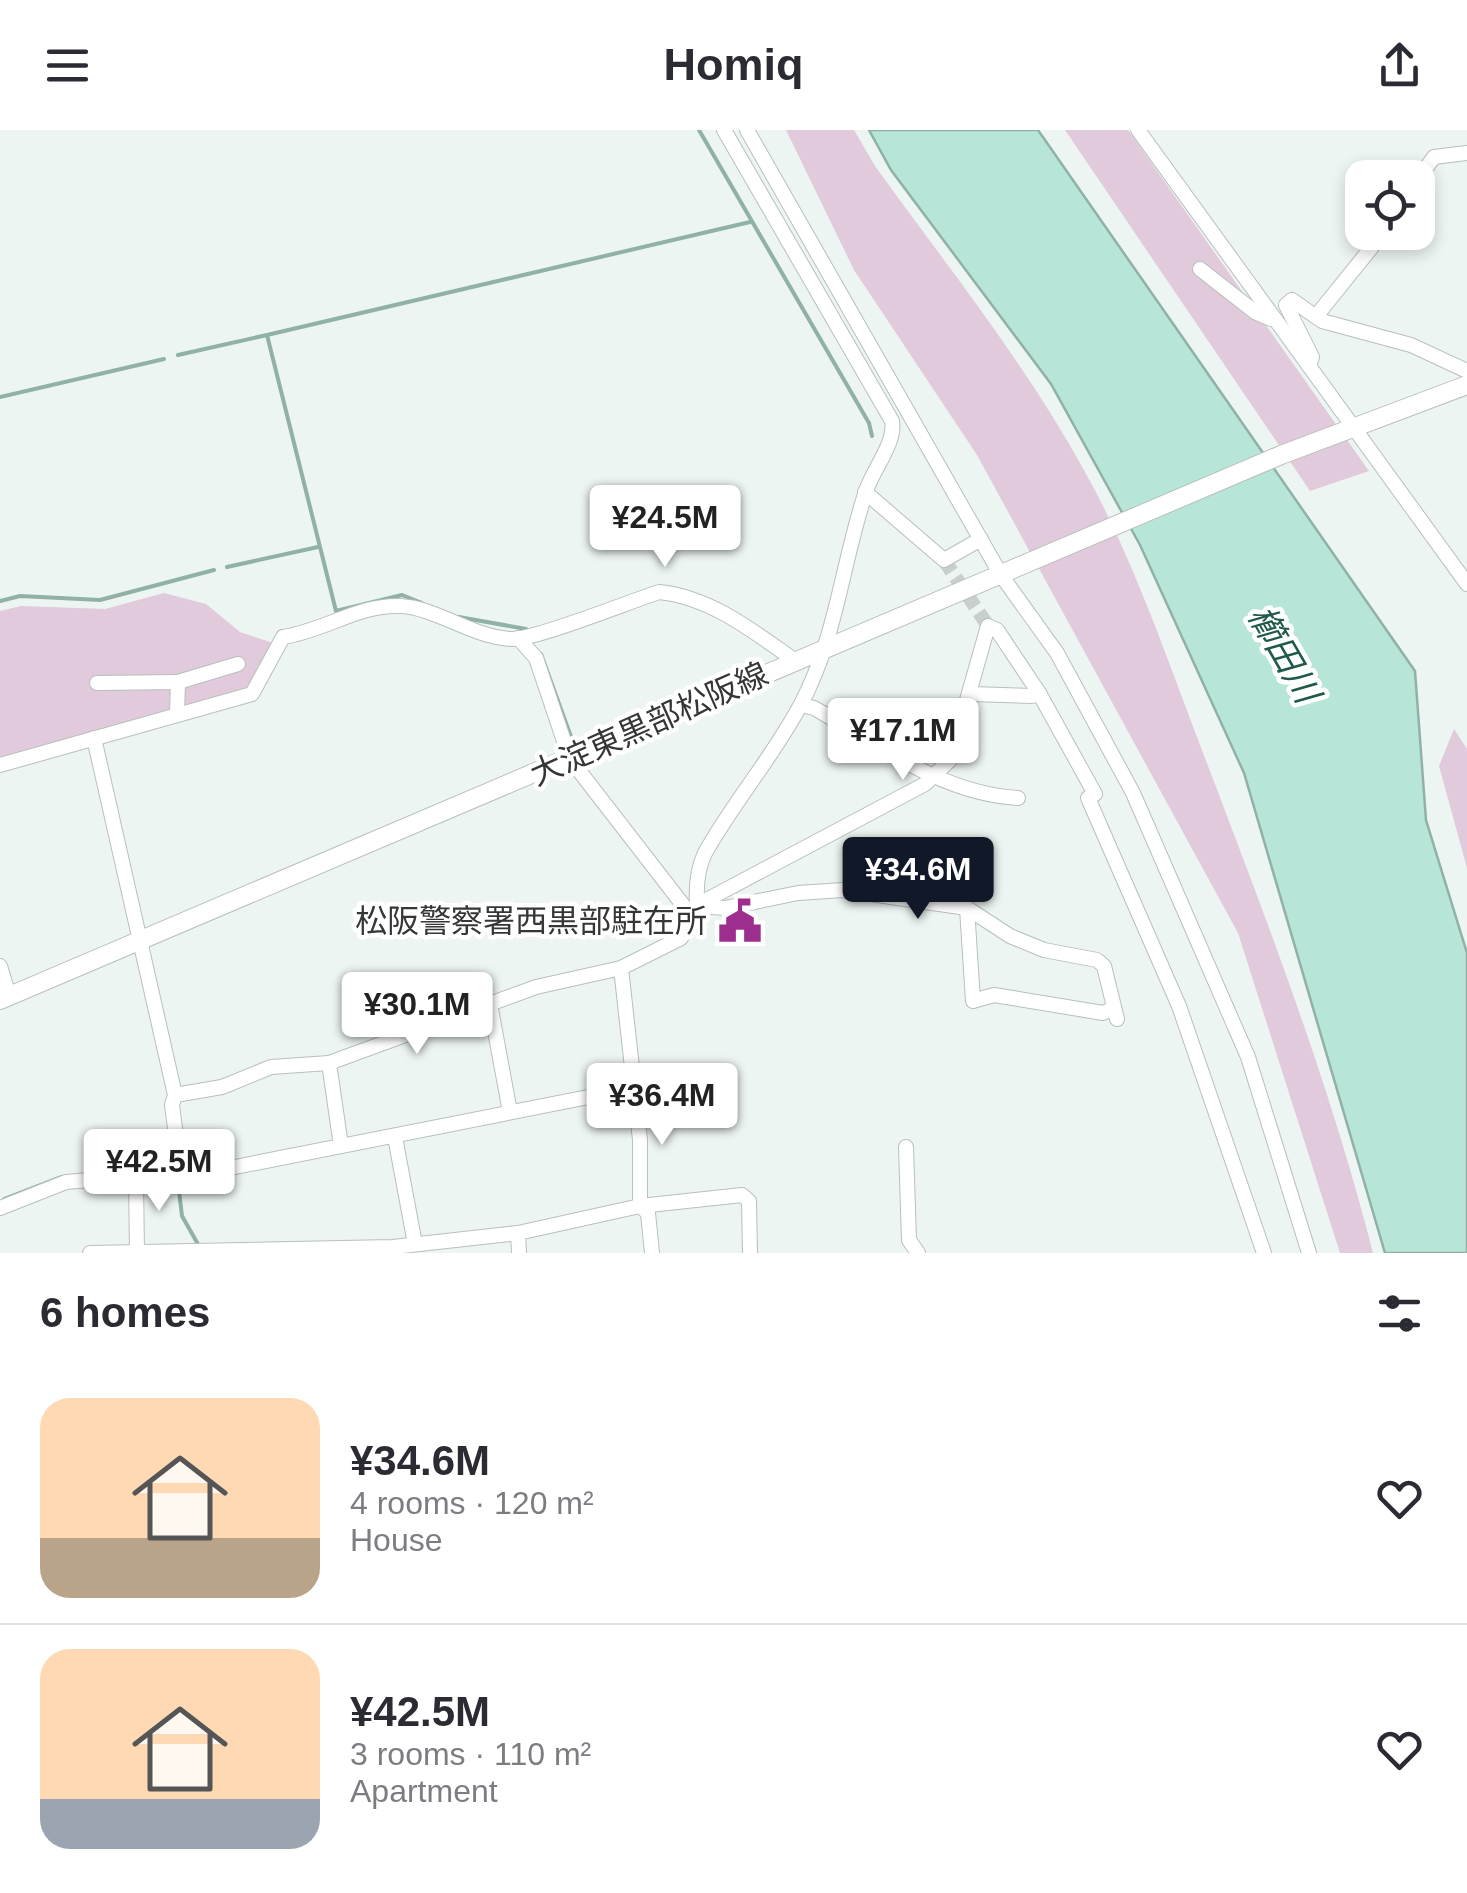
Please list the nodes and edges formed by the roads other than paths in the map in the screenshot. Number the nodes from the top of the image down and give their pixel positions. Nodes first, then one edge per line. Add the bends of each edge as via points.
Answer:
1 (724, 130) edge
2 (747, 130) edge
3 (1138, 130) edge
4 (1467, 153) edge
5 (1432, 160) edge
6 (1369, 250) edge
7 (1200, 269) dead end
8 (1317, 315) junction
9 (1272, 319) junction
10 (1309, 366) junction
11 (1467, 370) edge
12 (1467, 384) edge
13 (1348, 428) junction
14 (865, 492) junction
15 (981, 539) junction
16 (1005, 573) junction
17 (1467, 584) edge
18 (518, 638) junction
19 (823, 652) junction
20 (794, 660) junction
21 (238, 664) dead end
22 (98, 682) dead end
23 (178, 682) junction
24 (1039, 692) junction
25 (971, 694) junction
26 (801, 705) junction
27 (178, 713) junction
28 (94, 738) junction
29 (575, 757) junction
30 (0, 765) edge
31 (934, 776) junction
32 (1018, 798) dead end
33 (967, 908) junction
34 (693, 910) junction
35 (141, 939) junction
36 (0, 966) edge
37 (621, 968) junction
38 (5, 998) edge
39 (490, 1004) junction
40 (330, 1063) junction
41 (634, 1088) junction
42 (175, 1096) junction
43 (510, 1112) junction
44 (395, 1137) junction
45 (341, 1146) junction
46 (906, 1147) dead end
47 (178, 1174) junction
48 (136, 1179) junction
49 (640, 1206) junction
50 (0, 1208) edge
51 (518, 1233) junction
52 (415, 1244) junction
53 (320, 1250) edge
54 (137, 1252) edge
55 (90, 1253) edge
56 (519, 1253) edge
57 (652, 1253) edge
58 (750, 1253) edge
59 (918, 1253) edge
60 (1264, 1253) edge
61 (1310, 1253) edge

1 - 14 street via 892,421 894,432
2 - 15 street
3 - 9 street
4 - 5 street
6 - 8 street
7 - 9 street
8 - 10 street via 1292,300 1286,304 1312,357
8 - 11 street via 1411,344
9 - 10 street
10 - 13 street
12 - 13 main road, 大淀東黒部松阪線
13 - 16 main road, 大淀東黒部松阪線
13 - 17 street
14 - 15 street via 944,560
14 - 19 street
15 - 16 street
16 - 19 main road, 大淀東黒部松阪線
16 - 61 street via 1057,653 1161,851 1248,1057
18 - 20 street via 659,592 712,607
18 - 27 street via 404,606 375,608 318,632 283,636 252,694
18 - 29 street via 536,658
19 - 20 main road, 大淀東黒部松阪線
19 - 26 street
20 - 29 main road, 大淀東黒部松阪線
21 - 23 street
22 - 23 street
23 - 27 street
24 - 25 street
24 - 25 street via 988,626
24 - 60 street via 1095,794 1088,798 1179,1006
25 - 31 street via 950,760
26 - 31 street
26 - 34 street via 704,856
27 - 28 street
28 - 30 street
28 - 35 street
29 - 34 street
29 - 35 main road, 大淀東黒部松阪線
31 - 32 street via 984,796
31 - 34 street
33 - 33 street via 1044,950 1096,960 1104,966 1116,1014 994,995 973,1002
33 - 34 street via 843,890
34 - 37 street via 681,938
35 - 38 main road, 大淀東黒部松阪線
35 - 42 street
36 - 38 street
37 - 39 street
37 - 41 street
39 - 40 street
39 - 43 street
40 - 42 street via 271,1067
40 - 45 street
41 - 43 street
41 - 49 street
42 - 47 street
43 - 44 street
44 - 45 street
44 - 52 street
45 - 47 street
46 - 59 street via 910,1240
47 - 48 street
48 - 50 street via 66,1182
48 - 54 street
49 - 51 street
49 - 57 street via 648,1212
49 - 58 street via 742,1195 749,1201
51 - 52 street
51 - 56 street
52 - 53 street
53 - 54 street
54 - 55 street

